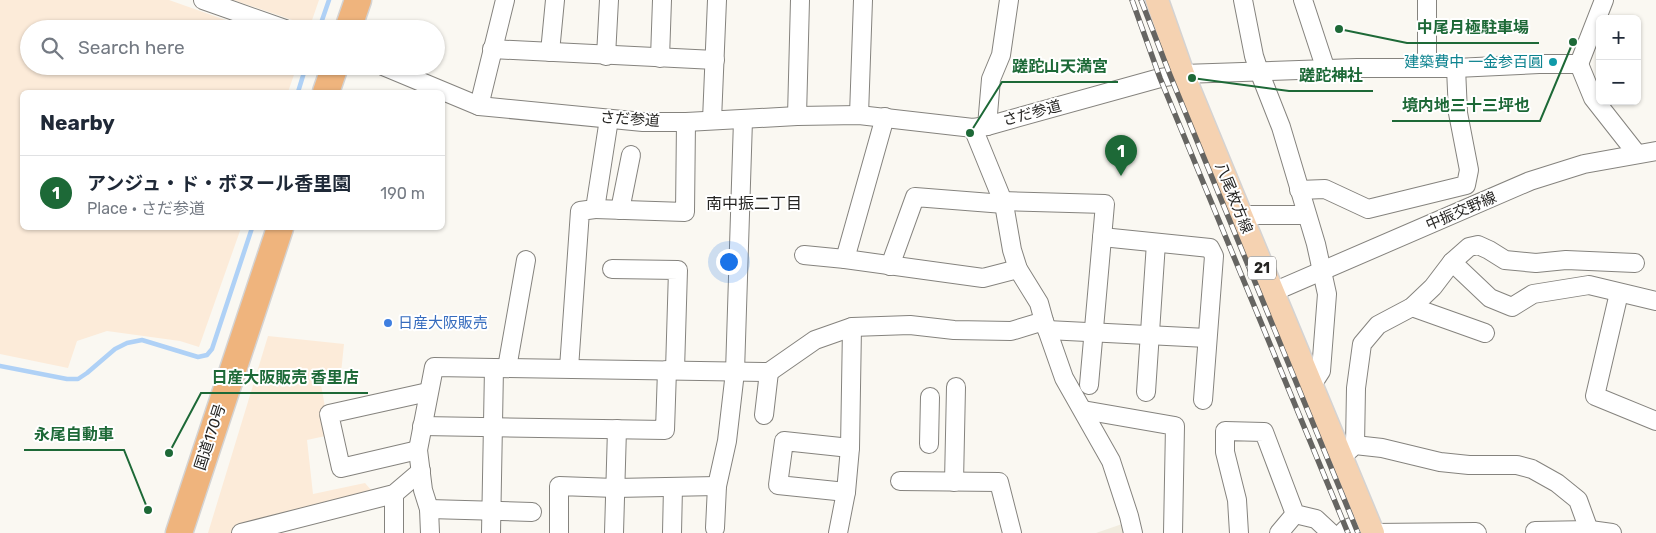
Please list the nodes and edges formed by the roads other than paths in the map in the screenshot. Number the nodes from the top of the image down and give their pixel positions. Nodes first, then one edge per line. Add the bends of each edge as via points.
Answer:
1 (203, 0) edge
2 (358, 0) edge
3 (505, 0) edge
4 (555, 0) edge
5 (609, 0) edge
6 (662, 0) edge
7 (717, 0) edge
8 (800, 0) edge
9 (863, 0) edge
10 (1009, 0) edge
11 (1157, 0) edge
12 (1243, 0) edge
13 (1303, 0) edge
14 (1427, 0) edge
15 (1604, 0) edge
16 (260, 20) edge
17 (351, 20) edge
18 (492, 49) junction
19 (550, 52) junction
20 (606, 56) junction
21 (660, 58) junction
22 (715, 60) junction
23 (1579, 64) junction
24 (1427, 68) junction
25 (1456, 68) junction
26 (1326, 70) junction
27 (1184, 74) junction
28 (332, 75) edge
29 (405, 75) edge
30 (1261, 77) junction
31 (327, 90) edge
32 (441, 90) edge
33 (445, 92) edge
34 (479, 106) junction
35 (859, 115) junction
36 (797, 116) junction
37 (885, 117) junction
38 (609, 118) junction
39 (712, 120) junction
40 (743, 120) junction
41 (686, 122) junction
42 (980, 127) junction
43 (1656, 151) edge
44 (1638, 154) junction
45 (631, 156) dead end
46 (1466, 185) junction
47 (1299, 190) junction
48 (1003, 203) junction
49 (1472, 206) junction
50 (594, 209) junction
51 (620, 210) junction
52 (1306, 214) junction
53 (1240, 216) junction
54 (279, 230) edge
55 (1102, 238) junction
56 (1156, 243) junction
57 (804, 255) dead end
58 (845, 259) junction
59 (526, 260) dead end
60 (1452, 262) junction
61 (1636, 263) dead end
62 (890, 266) junction
63 (612, 268) dead end
64 (1018, 269) junction
65 (1323, 269) junction
66 (1273, 292) junction
67 (1619, 293) junction
68 (1656, 301) edge
69 (1412, 307) junction
70 (1046, 326) junction
71 (852, 327) junction
72 (1094, 331) junction
73 (1485, 333) dead end
74 (1151, 335) junction
75 (1207, 338) junction
76 (501, 368) junction
77 (569, 368) junction
78 (671, 370) junction
79 (735, 372) junction
80 (769, 372) junction
81 (1089, 385) dead end
82 (1312, 385) junction
83 (956, 388) dead end
84 (428, 392) junction
85 (1146, 392) dead end
86 (1203, 400) dead end
87 (1083, 410) junction
88 (956, 414) junction
89 (764, 415) dead end
90 (1656, 420) edge
91 (422, 426) junction
92 (492, 428) junction
93 (617, 429) junction
94 (929, 444) dead end
95 (850, 448) junction
96 (418, 450) junction
97 (1348, 451) junction
98 (421, 471) junction
99 (900, 480) dead end
100 (954, 482) junction
101 (717, 486) junction
102 (673, 487) junction
103 (615, 488) junction
104 (846, 492) junction
105 (394, 494) junction
106 (429, 510) junction
107 (491, 511) junction
108 (532, 512) dead end
109 (1295, 514) junction
110 (715, 528) dead end
111 (1371, 529) edge
112 (1340, 532) edge
113 (1535, 532) dead end
114 (1590, 532) edge
115 (179, 533) edge
116 (242, 533) edge
117 (394, 533) edge
118 (430, 533) edge
119 (490, 533) edge
120 (558, 533) edge
121 (614, 533) edge
122 (672, 533) edge
123 (838, 533) edge
124 (1012, 533) edge
125 (1133, 533) edge
126 (1173, 533) edge
127 (1239, 533) edge
128 (1279, 533) edge
129 (1477, 533) edge
130 (1612, 533) edge

1 - 16 street
2 - 17 highway
3 - 18 street
4 - 19 street
5 - 20 street
6 - 21 street
7 - 22 street
8 - 36 street
9 - 35 street
10 - 42 street via 1001,55 991,80
11 - 27 main road, 八尾枚方線 / 21
12 - 30 street
13 - 26 street
14 - 24 street
15 - 23 street
18 - 19 street
18 - 34 street
19 - 20 street
20 - 21 street
21 - 22 street
22 - 39 street
23 - 25 street, さだ参道
23 - 44 street via 1593,98
24 - 25 street, さだ参道
24 - 26 street, さだ参道
25 - 46 street via 1458,113 1469,170
26 - 30 street, さだ参道 via 1306,69
27 - 30 street, さだ参道
27 - 42 street, さだ参道
27 - 53 main road, 八尾枚方線 / 21
28 - 31 highway
29 - 32 street, さだ参道
30 - 47 street via 1281,127
33 - 34 street, さだ参道
34 - 38 street, さだ参道
35 - 36 street, さだ参道
35 - 37 street, さだ参道
36 - 40 street, さだ参道
37 - 42 street, さだ参道
37 - 58 street
38 - 41 street, さだ参道
38 - 50 street
39 - 40 street, さだ参道
39 - 41 street, さだ参道
40 - 79 street
41 - 51 street via 685,212
42 - 48 street
43 - 44 street, 中振交野線
44 - 49 street, 中振交野線 via 1584,164
45 - 51 street
46 - 47 street via 1368,209 1325,190
46 - 49 street
47 - 52 street
48 - 55 street via 1106,204
48 - 62 street via 915,197
48 - 64 street
49 - 65 street, 中振交野線
50 - 51 street
50 - 77 street via 580,211
52 - 53 street
52 - 65 street
53 - 66 main road, 八尾枚方線 / 21
54 - 115 highway, 国道170号
55 - 56 street
55 - 72 street
56 - 74 street
56 - 75 street via 1210,248 1214,256
57 - 58 street
58 - 62 street
59 - 76 street
60 - 61 street via 1469,247 1478,245 1505,260
60 - 67 street via 1490,298 1512,307 1533,294 1589,285
60 - 69 street
62 - 64 street via 983,278
63 - 78 street via 678,270
64 - 70 street via 1039,303
65 - 66 street, 中振交野線
65 - 82 street via 1328,303 1321,371
66 - 82 main road, 八尾枚方線 / 21
67 - 68 street
67 - 90 street via 1595,396
69 - 73 street
69 - 97 street via 1378,326 1362,344
70 - 71 street via 1011,331 910,325
70 - 72 street
70 - 87 street via 1064,378
71 - 80 street via 815,340
71 - 95 street
72 - 74 street
72 - 81 street
74 - 75 street
74 - 85 street
75 - 86 street
76 - 77 street
76 - 84 street via 434,367
76 - 92 street
77 - 78 street
78 - 79 street
78 - 93 street via 665,430
79 - 80 street
79 - 101 street via 727,442
80 - 89 street
82 - 97 main road, 八尾枚方線 / 21
83 - 88 street
84 - 91 street
84 - 96 street via 329,414 341,468
87 - 125 street via 1111,462
87 - 126 street via 1175,426
88 - 94 street via 929,405
88 - 100 street
91 - 92 street
91 - 96 street
92 - 93 street
92 - 107 street
93 - 103 street
95 - 104 street
95 - 104 street via 784,441 778,485
96 - 98 street
97 - 111 main road, 八尾枚方線 / 21
97 - 114 street via 1389,450 1440,462 1516,465 1532,469 1578,500
98 - 105 street
98 - 106 street
99 - 100 street
100 - 124 street via 999,482
101 - 102 street
101 - 110 street
102 - 103 street
102 - 122 street
103 - 120 street via 560,486
103 - 121 street
104 - 123 street
105 - 116 street
105 - 117 street
106 - 107 street
106 - 118 street
107 - 108 street
107 - 119 street
109 - 112 street via 1316,519
109 - 127 street via 1264,432 1225,431 1225,452 1237,500
109 - 128 street
111 - 112 street
111 - 129 street
113 - 114 street
114 - 130 street

